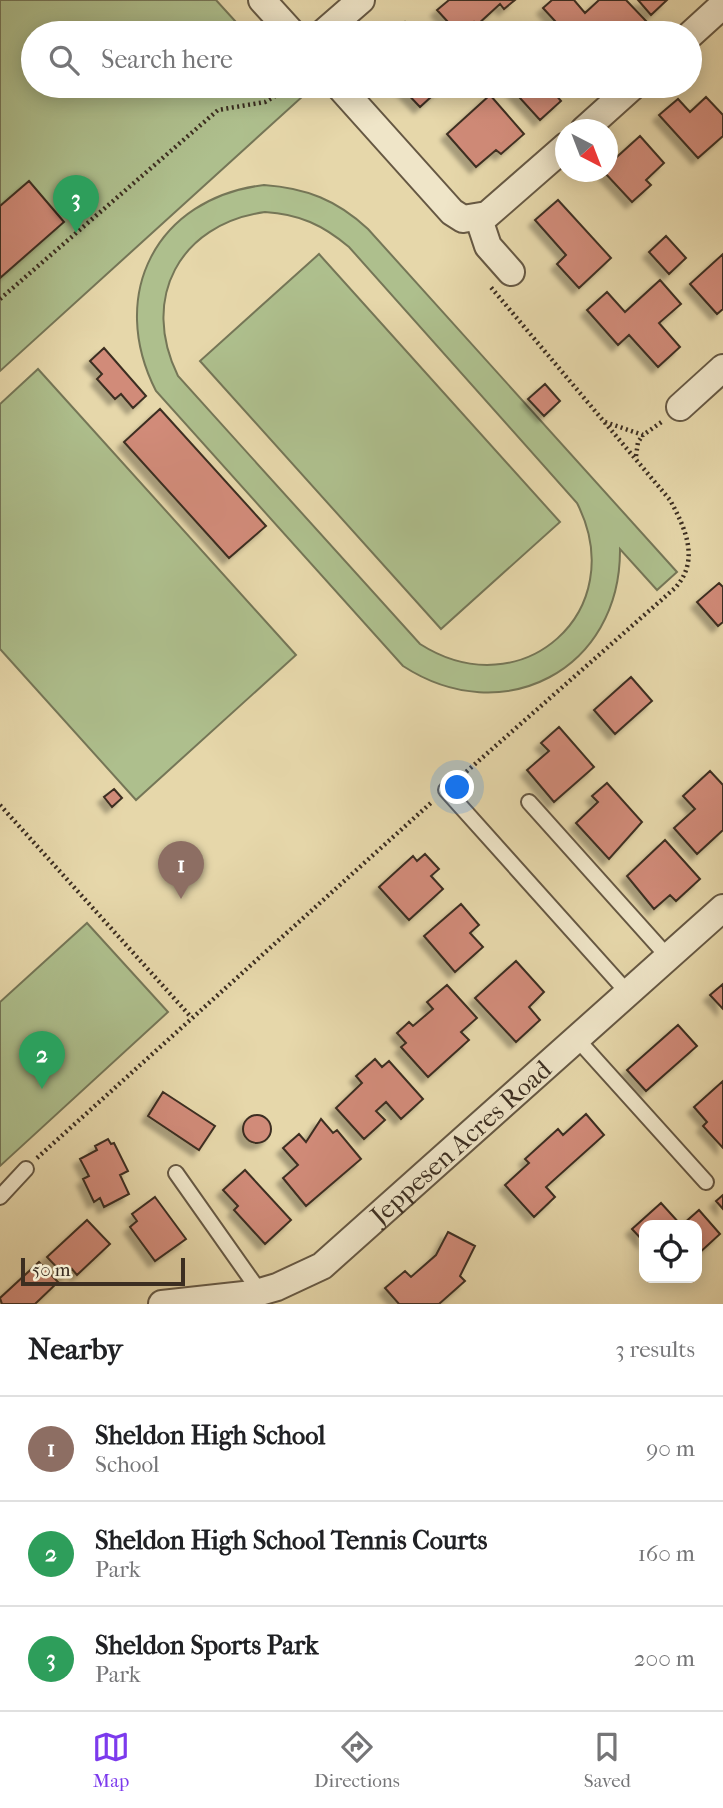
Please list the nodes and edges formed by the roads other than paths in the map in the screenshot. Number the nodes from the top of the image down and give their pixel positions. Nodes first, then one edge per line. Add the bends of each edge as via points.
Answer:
1 (262, 0) edge
2 (360, 0) edge
3 (723, 5) edge
4 (281, 21) edge
5 (336, 21) edge
6 (702, 24) edge
7 (350, 98) edge
8 (620, 98) edge
9 (596, 119) edge
10 (555, 155) edge
11 (486, 215) junction
12 (505, 265) road end
13 (723, 368) edge
14 (680, 407) road end
15 (446, 790) road end
16 (529, 802) dead end
17 (723, 908) edge
18 (668, 957) junction
19 (628, 993) junction
20 (577, 1039) junction
21 (26, 1169) road end
22 (176, 1173) dead end
23 (706, 1182) dead end
24 (0, 1197) edge
25 (260, 1292) junction
26 (194, 1302) edge
27 (162, 1304) edge

1 - 4 street
2 - 5 street
3 - 6 street
7 - 11 street via 452,212 463,219
8 - 9 street
10 - 11 street
11 - 12 street via 488,246
13 - 14 street
15 - 19 lane
16 - 18 lane
17 - 18 street, Jeppesen Acres Road
18 - 19 street, Jeppesen Acres Road
19 - 20 street, Jeppesen Acres Road
20 - 23 lane
20 - 25 street, Jeppesen Acres Road via 338,1254 296,1279
21 - 24 lane
22 - 25 lane
25 - 26 street, Jeppesen Acres Road
26 - 27 street, Jeppesen Acres Road

